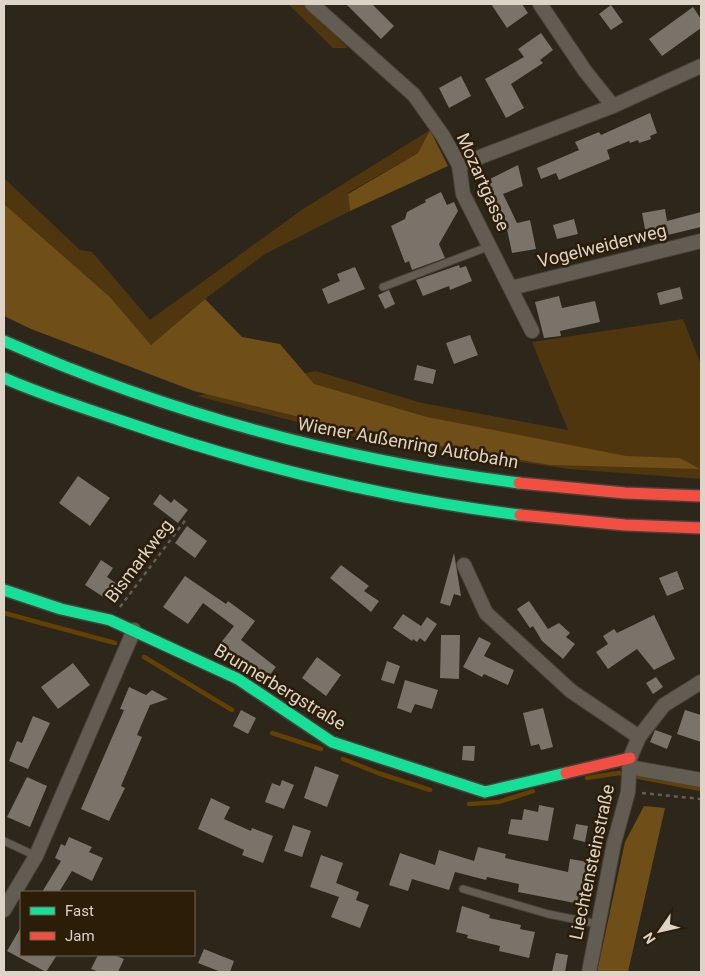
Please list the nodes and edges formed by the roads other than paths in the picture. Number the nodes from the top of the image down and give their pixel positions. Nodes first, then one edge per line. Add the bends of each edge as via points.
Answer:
1 (312, 4) edge
2 (540, 4) edge
3 (701, 66) edge
4 (613, 106) junction
5 (459, 164) junction
6 (701, 241) edge
7 (491, 246) junction
8 (383, 287) dead end
9 (511, 288) junction
10 (532, 331) dead end
11 (4, 341) edge
12 (4, 378) edge
13 (701, 496) edge
14 (701, 528) edge
15 (464, 564) dead end
16 (4, 590) edge
17 (134, 630) junction
18 (701, 682) edge
19 (640, 737) junction
20 (630, 766) junction
21 (701, 780) edge
22 (4, 841) edge
23 (36, 856) junction
24 (463, 889) dead end
25 (4, 910) edge
26 (598, 924) junction
27 (589, 972) edge

1 - 5 street, Mozartgasse via 414,95
2 - 4 street
3 - 4 street
4 - 5 street
5 - 7 street, Mozartgasse via 463,194
6 - 9 street, Vogelweiderweg
7 - 8 lane
7 - 9 street, Mozartgasse
9 - 10 street, Mozartgasse
11 - 13 main road, Wiener Außenring Autobahn via 179,409 323,449 479,478 633,494
12 - 14 main road via 171,440 317,481 475,511 633,527
15 - 19 street via 486,612 571,691
16 - 17 main road, Brunnerbergstraße
17 - 20 main road, Brunnerbergstraße via 238,679 332,742 485,792
17 - 23 street
18 - 19 street via 664,705
19 - 20 street
20 - 21 street, Brunnerbergstraße
20 - 26 street, Liechtensteinstraße via 628,789
22 - 23 lane
23 - 25 street
24 - 26 lane via 548,914
26 - 27 street, Liechtensteinstraße

